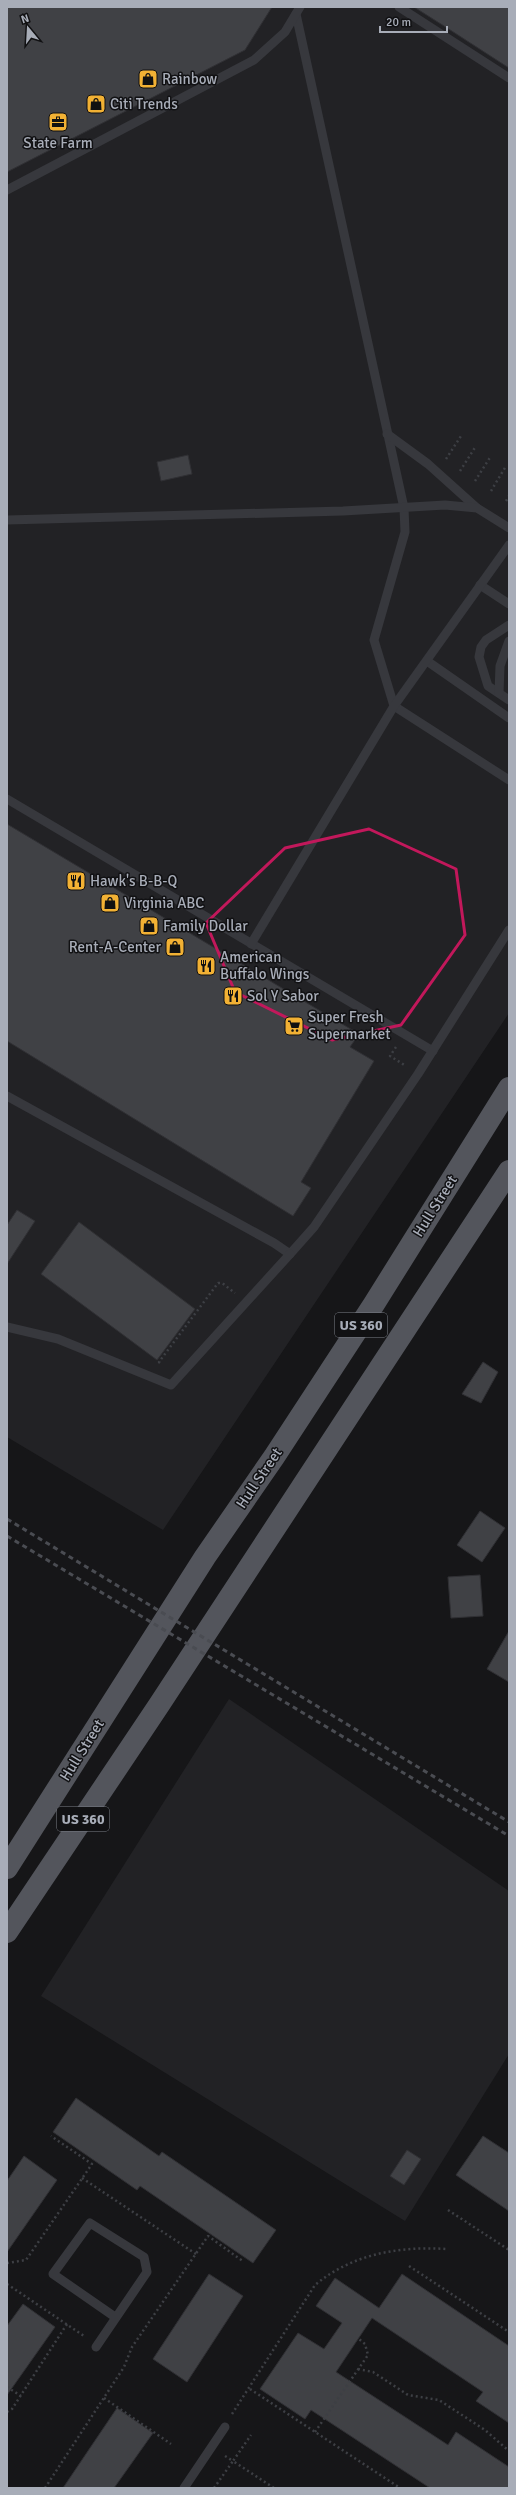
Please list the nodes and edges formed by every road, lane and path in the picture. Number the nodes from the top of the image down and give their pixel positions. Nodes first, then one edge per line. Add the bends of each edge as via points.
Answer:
1 (399, 7) edge
2 (298, 10) edge
3 (509, 78) edge
4 (7, 190) edge
5 (387, 434) junction
6 (461, 436) dead end
7 (476, 446) dead end
8 (492, 456) dead end
9 (444, 461) dead end
10 (506, 466) dead end
11 (460, 471) dead end
12 (475, 481) dead end
13 (491, 491) dead end
14 (509, 496) edge
15 (506, 501) dead end
16 (404, 508) junction
17 (477, 508) junction
18 (7, 520) edge
19 (509, 528) edge
20 (509, 545) edge
21 (480, 585) junction
22 (509, 604) edge
23 (509, 625) edge
24 (509, 641) edge
25 (427, 661) junction
26 (499, 693) junction
27 (509, 700) edge
28 (394, 706) junction
29 (509, 718) edge
30 (509, 780) edge
31 (7, 799) edge
32 (509, 930) edge
33 (251, 944) junction
34 (433, 1051) junction
35 (509, 1088) edge
36 (7, 1096) edge
37 (509, 1171) edge
38 (290, 1254) junction
39 (232, 1291) dead end
40 (7, 1326) edge
41 (159, 1362) dead end
42 (7, 1868) edge
43 (7, 1932) edge
44 (51, 2136) dead end
45 (82, 2178) junction
46 (448, 2210) dead end
47 (446, 2249) dead end
48 (509, 2250) edge
49 (196, 2254) junction
50 (244, 2262) dead end
51 (7, 2263) edge
52 (409, 2266) dead end
53 (7, 2284) edge
54 (115, 2317) junction
55 (67, 2324) junction
56 (509, 2332) edge
57 (84, 2336) dead end
58 (359, 2339) dead end
59 (96, 2347) dead end
60 (358, 2369) junction
61 (7, 2387) edge
62 (250, 2389) junction
63 (21, 2396) junction
64 (104, 2398) junction
65 (7, 2412) edge
66 (233, 2412) dead end
67 (225, 2427) dead end
68 (315, 2432) junction
69 (251, 2435) dead end
70 (171, 2444) dead end
71 (509, 2451) edge
72 (233, 2461) junction
73 (46, 2488) edge
74 (184, 2488) edge
75 (214, 2488) edge
76 (274, 2488) edge
77 (400, 2488) edge

1 - 3 lane
2 - 4 lane via 285,32 254,60
2 - 5 lane
5 - 16 lane
5 - 17 lane via 428,464
6 - 9 path
7 - 11 path
8 - 12 path
10 - 13 path
14 - 15 path
16 - 17 lane via 445,505
16 - 18 lane
16 - 28 lane via 405,532 374,640
17 - 19 lane
20 - 21 lane
21 - 22 lane
21 - 25 lane
23 - 26 lane via 486,640 479,657 488,686
24 - 26 lane via 500,666
25 - 28 lane
25 - 29 lane
26 - 27 lane
28 - 30 lane
28 - 33 lane
31 - 33 lane
32 - 34 lane
33 - 34 lane
34 - 38 lane via 314,1227
35 - 42 main road, Hull Street / US 360 via 374,1304 205,1557
36 - 38 lane
37 - 43 main road, US 360
38 - 40 lane via 171,1385 58,1339
39 - 41 path via 218,1283
44 - 45 path via 92,2164
45 - 49 path
45 - 51 path via 26,2260
46 - 48 path
47 - 62 path via 419,2247 379,2253 352,2261 332,2271 315,2284
49 - 50 path via 208,2236
49 - 64 path via 132,2347 124,2367
52 - 56 path
53 - 55 path
54 - 54 lane via 147,2272 144,2257 90,2223 53,2274
54 - 59 lane
55 - 57 path
55 - 63 path
58 - 60 path via 365,2344 368,2355
60 - 68 path
60 - 71 path via 373,2372 408,2395 439,2400 485,2430
61 - 63 path
62 - 66 path
62 - 68 path
63 - 65 path
64 - 70 path
64 - 73 path
67 - 74 lane
68 - 77 path
69 - 72 path
72 - 75 path
72 - 76 path

